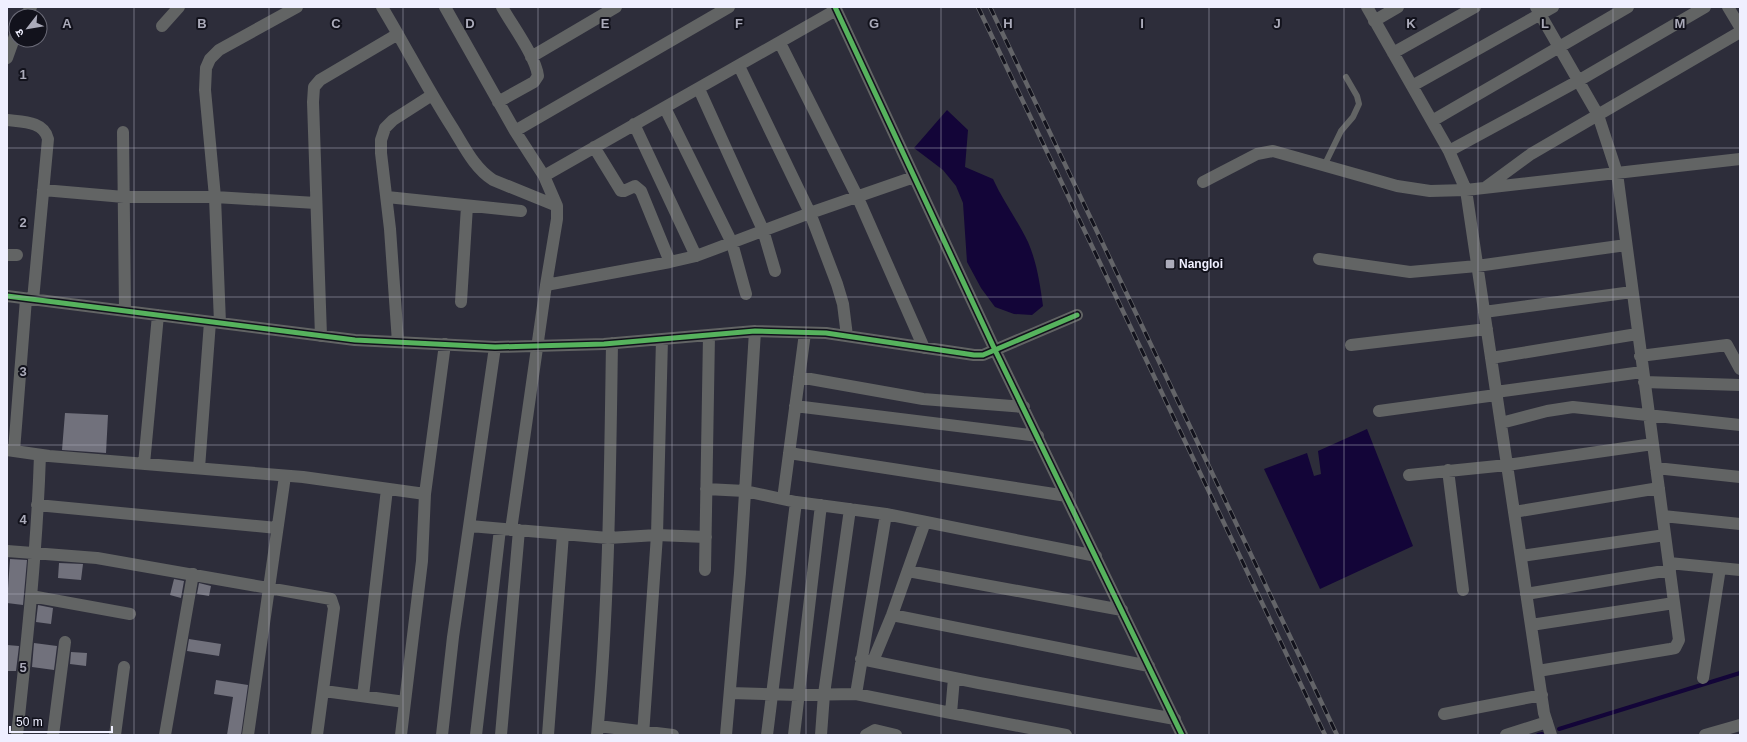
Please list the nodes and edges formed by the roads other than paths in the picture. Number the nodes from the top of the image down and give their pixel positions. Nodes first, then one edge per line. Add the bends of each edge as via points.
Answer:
1 (179, 7) edge
2 (297, 7) edge
3 (382, 7) edge
4 (445, 7) edge
5 (502, 7) edge
6 (616, 7) edge
7 (729, 7) edge
8 (1367, 7) edge
9 (1398, 7) edge
10 (1474, 7) edge
11 (1553, 7) edge
12 (1628, 7) edge
13 (1705, 7) edge
14 (1728, 7) edge
15 (835, 8) edge
16 (1538, 11) edge
17 (1374, 20) junction
18 (162, 26) dead end
19 (1740, 27) edge
20 (1740, 32) edge
21 (398, 34) junction
22 (780, 43) junction
23 (1559, 46) junction
24 (11, 48) edge
25 (1393, 53) junction
26 (531, 57) junction
27 (7, 58) edge
28 (739, 66) junction
29 (1346, 77) dead end
30 (1578, 81) junction
31 (1412, 86) junction
32 (698, 89) junction
33 (432, 95) junction
34 (498, 102) junction
35 (665, 108) junction
36 (1598, 115) junction
37 (7, 120) edge
38 (1432, 121) junction
39 (634, 124) junction
40 (514, 131) junction
41 (123, 132) dead end
42 (594, 147) junction
43 (1449, 151) junction
44 (1740, 158) edge
45 (1324, 166) junction
46 (1616, 173) junction
47 (544, 176) junction
48 (914, 177) junction
49 (1202, 182) dead end
50 (1485, 188) junction
51 (43, 190) junction
52 (1466, 190) junction
53 (124, 197) junction
54 (215, 197) junction
55 (387, 197) junction
56 (858, 198) junction
57 (316, 203) junction
58 (467, 206) junction
59 (557, 206) junction
60 (521, 211) dead end
61 (810, 213) junction
62 (763, 230) junction
63 (732, 242) junction
64 (1626, 245) junction
65 (696, 256) junction
66 (1319, 259) dead end
67 (670, 262) junction
68 (1477, 266) junction
69 (775, 271) dead end
70 (546, 285) junction
71 (1632, 292) junction
72 (746, 294) dead end
73 (7, 296) edge
74 (29, 300) junction
75 (461, 302) dead end
76 (125, 312) junction
77 (1484, 312) junction
78 (158, 315) junction
79 (1078, 315) dead end
80 (215, 323) junction
81 (1486, 329) junction
82 (755, 331) junction
83 (805, 332) junction
84 (1637, 334) junction
85 (709, 335) junction
86 (321, 336) junction
87 (847, 336) junction
88 (662, 339) junction
89 (398, 342) junction
90 (612, 343) junction
91 (445, 344) junction
92 (1351, 345) dead end
93 (537, 346) junction
94 (495, 347) junction
95 (924, 348) junction
96 (996, 350) junction
97 (1640, 356) junction
98 (1491, 358) junction
99 (1740, 369) edge
100 (799, 377) junction
101 (1643, 377) junction
102 (1740, 385) edge
103 (1496, 394) junction
104 (795, 406) junction
105 (1024, 408) junction
106 (1379, 411) dead end
107 (1648, 414) junction
108 (1501, 423) junction
109 (1740, 424) edge
110 (1038, 436) junction
111 (1653, 444) junction
112 (10, 451) edge
113 (789, 453) junction
114 (40, 455) junction
115 (144, 464) junction
116 (1507, 465) junction
117 (199, 468) junction
118 (1656, 468) junction
119 (1448, 470) junction
120 (1409, 475) dead end
121 (285, 476) junction
122 (1740, 477) edge
123 (1659, 488) junction
124 (387, 489) junction
125 (706, 489) junction
126 (745, 491) junction
127 (425, 494) junction
128 (1067, 496) junction
129 (783, 499) junction
130 (796, 502) junction
131 (37, 505) junction
132 (822, 505) junction
133 (850, 509) junction
134 (1514, 512) junction
135 (886, 514) junction
136 (1663, 516) junction
137 (925, 522) junction
138 (1740, 524) edge
139 (470, 526) junction
140 (277, 528) junction
141 (510, 530) junction
142 (563, 534) junction
143 (657, 535) junction
144 (1665, 535) junction
145 (706, 537) junction
146 (608, 538) junction
147 (7, 551) edge
148 (34, 554) junction
149 (1096, 556) junction
150 (1521, 556) junction
151 (1669, 567) junction
152 (1720, 568) junction
153 (705, 570) dead end
154 (1740, 570) edge
155 (908, 571) junction
156 (193, 574) junction
157 (268, 587) junction
158 (1463, 590) dead end
159 (1526, 594) junction
160 (31, 596) junction
161 (1674, 602) junction
162 (1122, 610) junction
163 (130, 614) dead end
164 (892, 615) junction
165 (1531, 625) junction
166 (65, 642) dead end
167 (867, 660) junction
168 (1149, 666) junction
169 (124, 667) dead end
170 (1538, 671) junction
171 (954, 678) junction
172 (1703, 678) dead end
173 (324, 691) junction
174 (730, 693) junction
175 (772, 694) junction
176 (824, 694) junction
177 (856, 694) junction
178 (798, 695) junction
179 (1542, 695) junction
180 (363, 696) junction
181 (405, 702) junction
182 (951, 713) junction
183 (1444, 714) dead end
184 (1174, 719) junction
185 (1547, 722) junction
186 (1740, 725) edge
187 (597, 730) edge
188 (643, 733) edge
189 (17, 735) edge
190 (54, 735) edge
191 (115, 735) edge
192 (165, 735) edge
193 (248, 735) edge
194 (318, 735) edge
195 (401, 735) edge
196 (442, 735) edge
197 (476, 735) edge
198 (501, 735) edge
199 (548, 735) edge
200 (673, 735) edge
201 (726, 735) edge
202 (767, 735) edge
203 (794, 735) edge
204 (821, 735) edge
205 (866, 735) edge
206 (896, 735) edge
207 (1066, 735) edge
208 (1182, 735) edge
209 (1506, 735) edge
210 (1551, 735) edge
211 (1705, 735) edge

1 - 18 street
2 - 54 street via 219,50 210,59 206,68 205,90
3 - 21 street
4 - 34 street
5 - 26 street
6 - 26 street
7 - 40 street
8 - 17 street
9 - 17 street
10 - 25 street
11 - 16 street
12 - 23 street
13 - 30 street
14 - 19 street
15 - 22 street
15 - 48 street
16 - 23 street
16 - 31 street
17 - 25 street
20 - 36 street
21 - 33 street
21 - 57 street via 320,80 314,87 312,102
22 - 28 street
22 - 56 street
23 - 30 street
23 - 38 street
24 - 27 street
25 - 31 street
26 - 34 street via 538,70 534,82
28 - 32 street
28 - 61 street
29 - 45 lane via 1359,104 1353,117 1341,131
30 - 36 street
30 - 43 street
31 - 38 street
32 - 35 street
32 - 62 street
33 - 55 street via 385,128 380,153
33 - 59 street via 484,174
34 - 40 street
35 - 39 street
35 - 63 street
36 - 46 street
36 - 50 street via 1532,154
37 - 51 street via 34,124 46,132 48,139
38 - 43 street
39 - 42 street
39 - 65 street
40 - 47 street
41 - 53 street
42 - 47 street
42 - 67 street via 618,189 624,191 635,186 641,191
43 - 52 street
44 - 46 street
45 - 49 street via 1273,150 1257,154
45 - 52 street via 1397,186 1430,191
46 - 50 street
46 - 64 street
47 - 59 street
48 - 56 street
48 - 96 street
50 - 52 street
51 - 53 street
51 - 74 street
52 - 68 street
53 - 54 street
53 - 76 street
54 - 57 street
54 - 80 street
55 - 58 street
55 - 89 street
56 - 61 street
56 - 95 street
57 - 86 street
58 - 60 street
58 - 75 street
59 - 70 street
61 - 62 street
61 - 87 street via 837,284 843,304
62 - 63 street
62 - 69 street
63 - 65 street
63 - 72 street
64 - 68 street
64 - 71 street
65 - 67 street
66 - 68 street via 1410,272
67 - 70 street
68 - 77 street
70 - 93 street
71 - 77 street
71 - 84 street
73 - 74 street
74 - 76 street
74 - 112 street
76 - 78 street
77 - 81 street
78 - 80 street
78 - 115 street
79 - 96 street
80 - 86 street
80 - 117 street
81 - 92 street
81 - 98 street
82 - 83 street
82 - 85 street
82 - 126 street
83 - 87 street
83 - 100 street
84 - 97 street
84 - 98 street
85 - 88 street
85 - 125 street
86 - 89 street
87 - 95 street
88 - 90 street
88 - 143 street
89 - 91 street
90 - 93 street
90 - 146 street
91 - 94 street
91 - 127 street
93 - 94 street
93 - 141 street
94 - 139 street
95 - 96 street via 974,355
96 - 105 street
97 - 99 street via 1727,345
97 - 101 street
98 - 103 street
100 - 104 street
100 - 105 street via 923,399
101 - 102 street
101 - 103 street
101 - 107 street
103 - 106 street
103 - 108 street
104 - 110 street
104 - 113 street
105 - 110 street
107 - 108 street via 1573,407
107 - 109 street
107 - 111 street
108 - 116 street
110 - 128 street
111 - 116 street
111 - 118 street
112 - 114 street
113 - 128 street
113 - 129 street
114 - 115 street
114 - 131 street
115 - 117 street
116 - 119 street
116 - 134 street
117 - 121 street
118 - 122 street
118 - 123 street
119 - 120 street
119 - 158 street
121 - 124 street
121 - 140 street
123 - 134 street
123 - 136 street
124 - 127 street
124 - 180 street
125 - 126 street
125 - 145 street
126 - 129 street
126 - 174 street
127 - 181 street via 422,561
128 - 149 street
129 - 130 street
130 - 132 street
130 - 175 street
131 - 140 street
131 - 148 street
132 - 133 street
132 - 178 street
133 - 135 street
133 - 176 street
134 - 150 street
135 - 137 street
135 - 167 street
136 - 138 street
136 - 144 street
137 - 149 street
137 - 155 street
139 - 141 street
139 - 196 street via 453,637
140 - 157 street
141 - 142 street
141 - 197 street
141 - 198 street
142 - 146 street
142 - 199 street
143 - 145 street
143 - 146 street
143 - 188 street
144 - 150 street
144 - 151 street
145 - 153 street
146 - 187 street via 603,674
147 - 148 street
148 - 156 street via 97,558
148 - 160 street
149 - 162 street
150 - 159 street
151 - 152 street
151 - 159 street
151 - 161 street
152 - 154 street
152 - 172 street
155 - 162 street
155 - 164 street
156 - 157 street
156 - 192 street
157 - 173 street via 331,599 333,603
157 - 193 street
159 - 165 street
160 - 163 street
160 - 189 street
161 - 165 street
161 - 170 street via 1679,640 1675,648
162 - 168 street
164 - 167 street
164 - 168 street
165 - 170 street
166 - 190 street
167 - 171 street
167 - 177 street
168 - 184 street
169 - 191 street
170 - 179 street
171 - 182 street
171 - 184 street
173 - 180 street
173 - 194 street
174 - 175 street
174 - 201 street
175 - 178 street
175 - 202 street
176 - 177 street
176 - 178 street
176 - 204 street
177 - 182 street
178 - 203 street
179 - 183 street
179 - 185 street
180 - 181 street
181 - 195 street
182 - 207 street
184 - 208 street
185 - 209 street
185 - 210 street
186 - 211 street
187 - 188 street
188 - 200 street
205 - 206 street via 875,730

